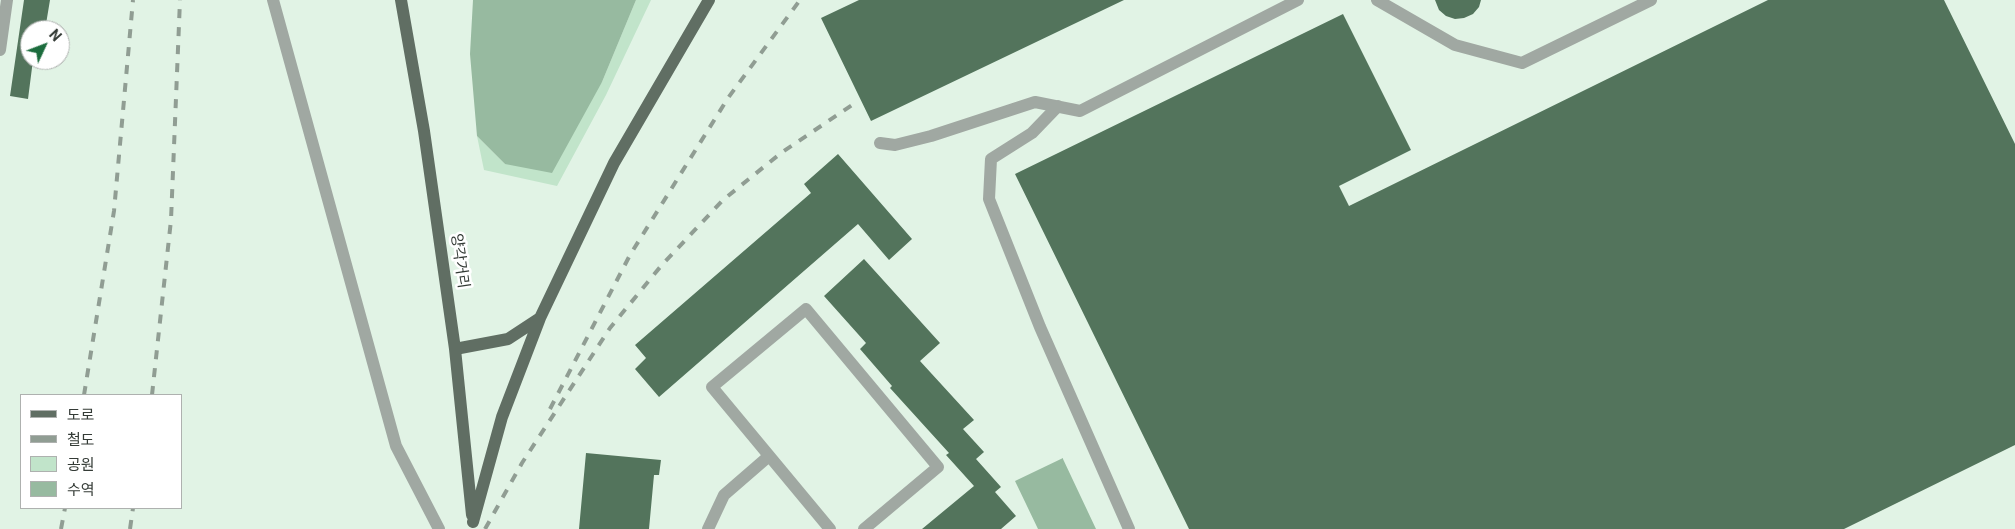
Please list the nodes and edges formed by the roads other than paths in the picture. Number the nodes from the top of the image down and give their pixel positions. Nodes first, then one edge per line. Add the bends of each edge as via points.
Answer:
1 (7, 0) edge
2 (273, 0) edge
3 (401, 0) edge
4 (709, 0) edge
5 (1298, 0) edge
6 (1651, 0) edge
7 (1386, 2) edge
8 (0, 50) edge
9 (1058, 106) junction
10 (880, 143) dead end
11 (540, 318) junction
12 (455, 349) junction
13 (769, 456) junction
14 (473, 525) edge
15 (439, 529) edge
16 (708, 529) edge
17 (830, 529) edge
18 (864, 529) edge
19 (1129, 529) edge

1 - 8 lane
2 - 15 lane via 396,446
3 - 12 main road, 양각거리 via 424,131
4 - 11 main road via 614,163
5 - 9 lane via 1080,111
6 - 7 lane via 1522,63 1455,45
9 - 10 lane via 1035,102 938,134 895,144
9 - 19 lane via 1032,133 991,159 989,199 1040,327
11 - 12 main road via 508,339
11 - 14 main road via 502,417
12 - 14 main road, 양각거리
13 - 16 lane via 724,495
13 - 17 lane
13 - 18 lane via 712,387 806,309 938,467

